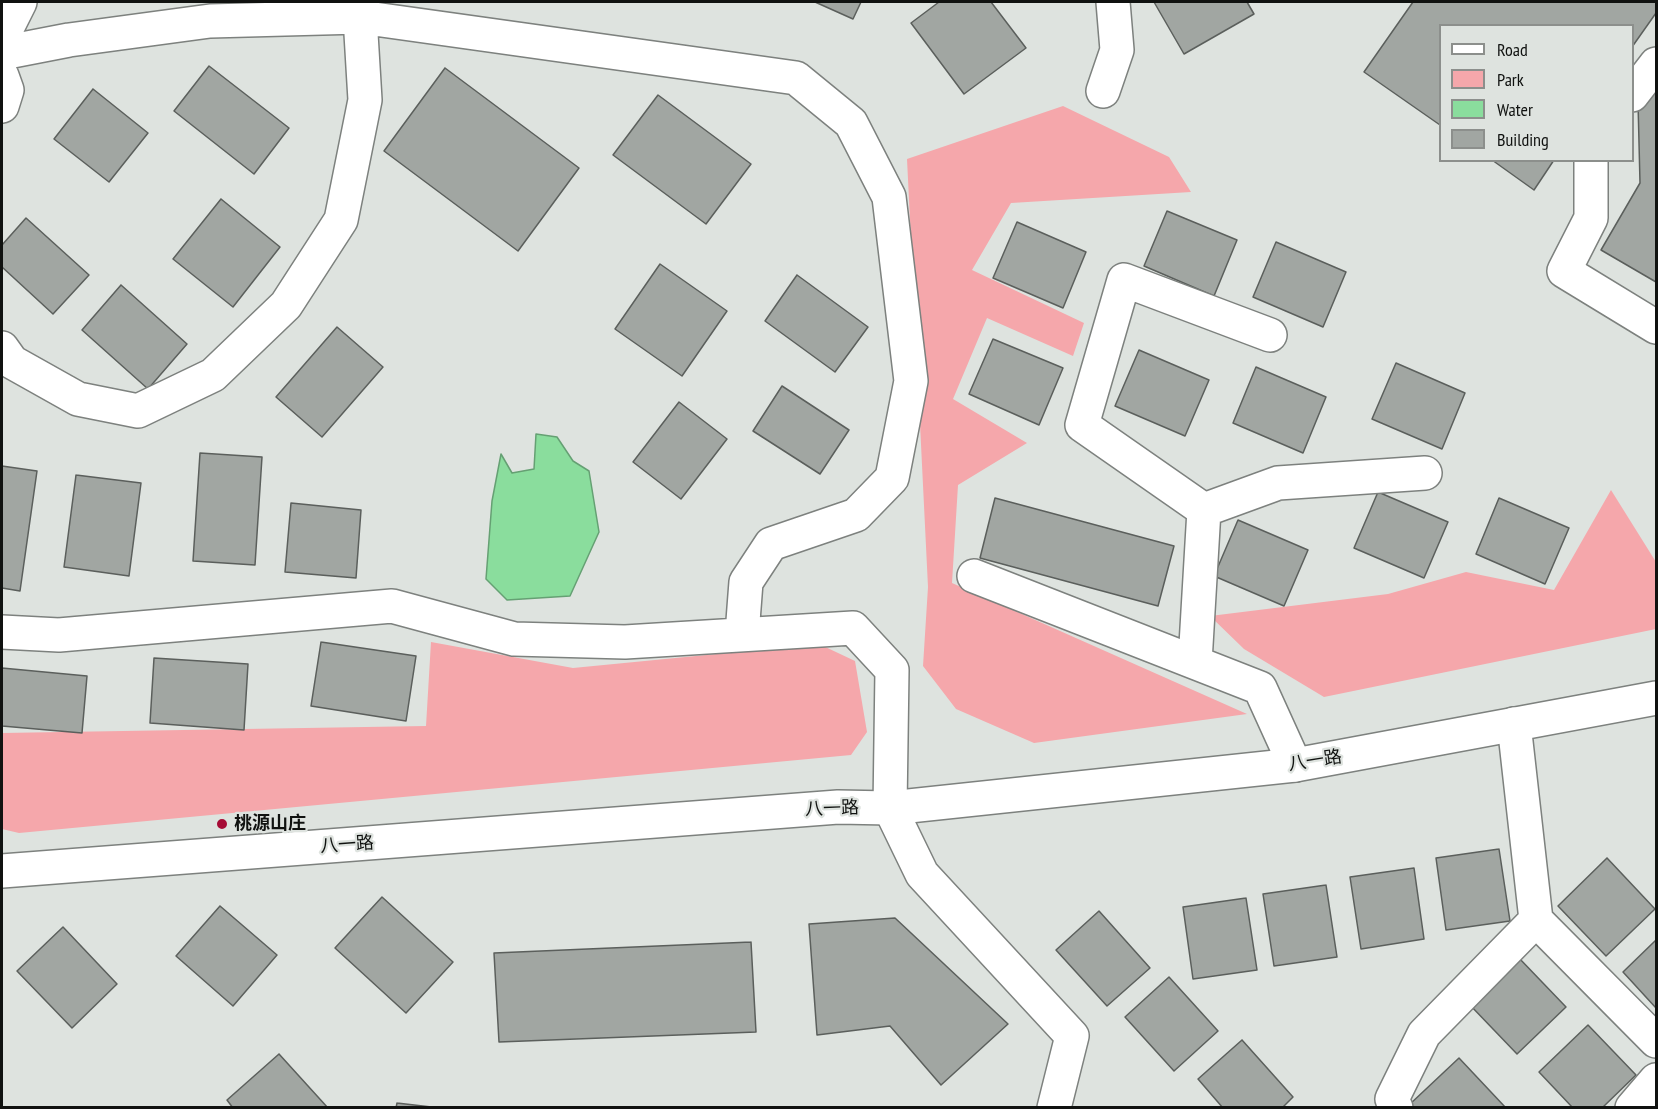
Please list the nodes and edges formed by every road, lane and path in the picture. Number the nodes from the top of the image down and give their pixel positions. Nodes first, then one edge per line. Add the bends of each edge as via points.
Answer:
1 (20, 2) edge
2 (1113, 2) edge
3 (360, 16) junction
4 (2, 38) edge
5 (2, 53) edge
6 (1656, 64) edge
7 (2, 76) edge
8 (1103, 91) dead end
9 (1634, 92) edge
10 (2, 106) edge
11 (1591, 162) edge
12 (1656, 327) edge
13 (1270, 335) dead end
14 (2, 348) edge
15 (1425, 473) dead end
16 (1204, 510) junction
17 (974, 576) dead end
18 (2, 632) edge
19 (742, 634) junction
20 (1195, 662) junction
21 (1656, 698) edge
22 (1514, 724) junction
23 (1295, 765) junction
24 (890, 808) junction
25 (2, 871) edge
26 (1536, 920) junction
27 (1656, 1041) edge
28 (1656, 1080) edge
29 (1054, 1107) edge
30 (1396, 1107) edge
31 (1632, 1107) edge

1 - 4 main road
2 - 8 main road via 1117,50
3 - 5 main road via 210,21
3 - 14 main road via 365,100 341,220 286,305 213,375 138,411 78,399 12,362
3 - 19 main road via 796,78 850,123 890,197 911,381 892,478 856,515 771,544 746,582
6 - 9 main road
7 - 10 main road via 7,90
11 - 12 main road via 1591,218 1564,271
13 - 16 main road via 1124,280 1082,425
15 - 16 main road via 1278,483
16 - 20 main road
17 - 20 main road
18 - 19 main road via 60,635 392,606 514,639 625,642
19 - 24 main road via 853,628 892,670
20 - 23 main road via 1260,688
21 - 22 main road, 八一路
22 - 23 main road, 八一路
22 - 26 main road
23 - 24 main road, 八一路
24 - 25 main road, 八一路 via 838,807
24 - 29 main road via 922,874 1072,1036
26 - 27 main road
26 - 30 main road via 1424,1034 1392,1099
28 - 31 main road

